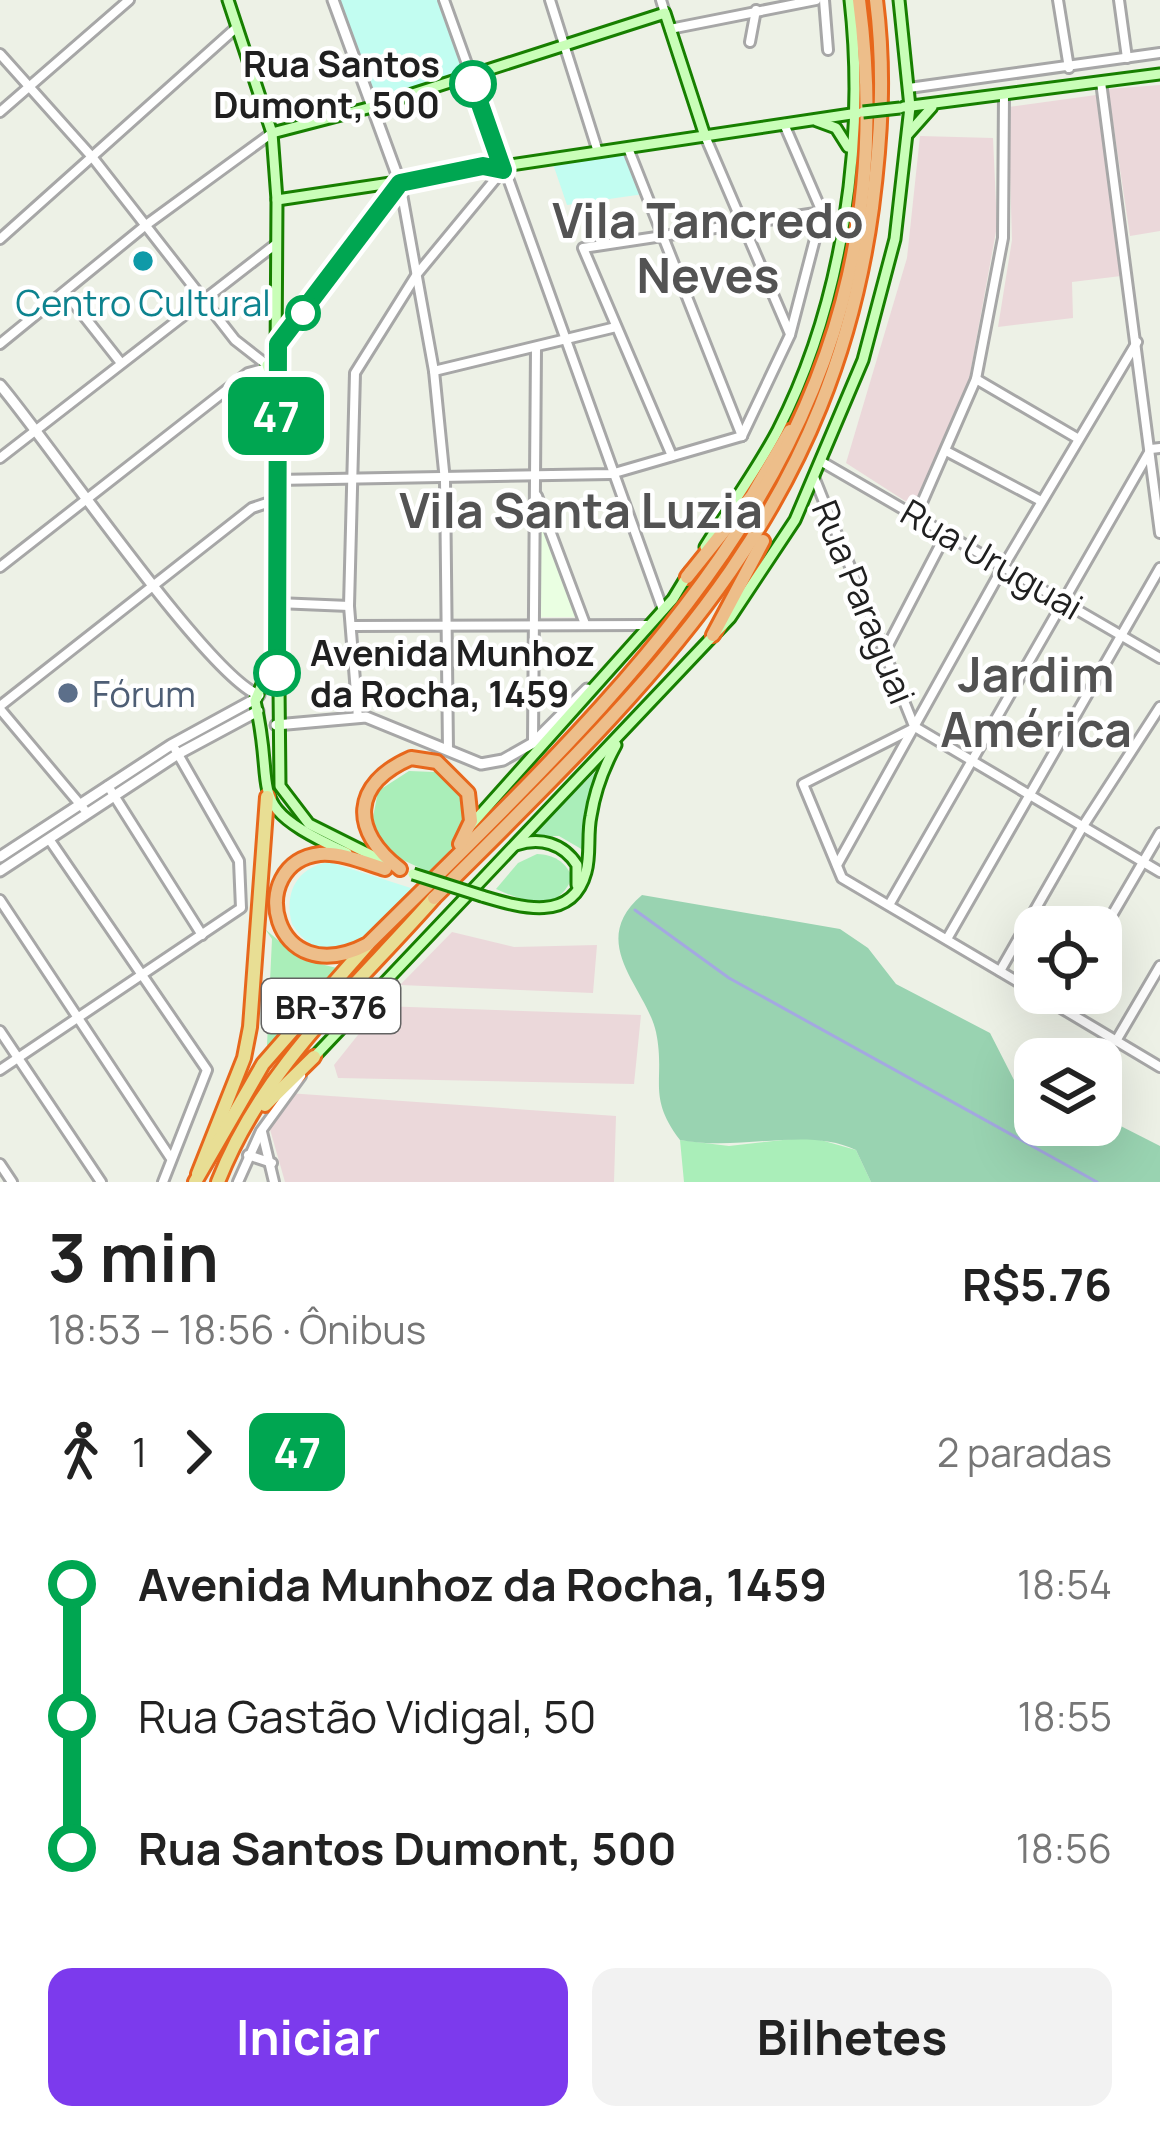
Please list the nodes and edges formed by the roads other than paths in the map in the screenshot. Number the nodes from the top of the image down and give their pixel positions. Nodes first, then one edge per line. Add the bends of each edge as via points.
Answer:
1 (129, 0) edge
2 (227, 0) edge
3 (333, 0) edge
4 (444, 0) edge
5 (550, 0) edge
6 (661, 0) edge
7 (820, 0) edge
8 (855, 0) edge
9 (876, 0) edge
10 (898, 0) edge
11 (1058, 0) edge
12 (1119, 0) edge
13 (756, 10) junction
14 (665, 13) junction
15 (238, 26) junction
16 (670, 29) junction
17 (750, 42) dead end
18 (565, 43) junction
19 (827, 50) dead end
20 (0, 53) edge
21 (1160, 53) edge
22 (1126, 58) junction
23 (1069, 68) junction
24 (469, 73) junction
25 (1160, 74) edge
26 (1101, 82) junction
27 (30, 86) junction
28 (909, 88) junction
29 (1004, 94) junction
30 (938, 103) junction
31 (372, 107) junction
32 (905, 107) junction
33 (0, 112) edge
34 (858, 113) junction
35 (812, 119) junction
36 (784, 124) junction
37 (272, 133) junction
38 (705, 136) junction
39 (905, 139) junction
40 (628, 148) junction
41 (598, 152) junction
42 (93, 158) junction
43 (849, 160) junction
44 (503, 170) junction
45 (400, 183) junction
46 (278, 200) junction
47 (822, 212) junction
48 (743, 223) junction
49 (146, 225) junction
50 (663, 236) junction
51 (0, 238) edge
52 (276, 244) junction
53 (416, 274) junction
54 (64, 292) junction
55 (200, 298) junction
56 (616, 327) junction
57 (790, 335) junction
58 (563, 341) junction
59 (1137, 342) junction
60 (0, 344) edge
61 (278, 344) junction
62 (536, 348) junction
63 (121, 363) junction
64 (271, 366) junction
65 (434, 371) junction
66 (976, 379) junction
67 (0, 386) edge
68 (807, 404) junction
69 (37, 429) junction
70 (742, 436) junction
71 (811, 436) junction
72 (1077, 438) junction
73 (1156, 448) edge
74 (948, 452) junction
75 (672, 456) junction
76 (0, 458) edge
77 (822, 462) junction
78 (611, 474) junction
79 (535, 477) junction
80 (814, 477) junction
81 (276, 480) junction
82 (354, 481) junction
83 (445, 481) junction
84 (535, 490) junction
85 (87, 498) junction
86 (276, 500) junction
87 (1041, 501) junction
88 (917, 514) junction
89 (946, 532) junction
90 (1160, 533) edge
91 (1003, 566) junction
92 (0, 567) edge
93 (1160, 568) edge
94 (687, 577) junction
95 (155, 584) junction
96 (1066, 602) junction
97 (275, 603) junction
98 (349, 606) junction
99 (663, 610) junction
100 (533, 622) junction
101 (446, 623) junction
102 (585, 624) junction
103 (650, 625) junction
104 (351, 626) junction
105 (713, 635) junction
106 (1121, 636) junction
107 (628, 650) junction
108 (885, 651) junction
109 (275, 652) junction
110 (1160, 658) edge
111 (260, 696) junction
112 (276, 706) junction
113 (1160, 706) edge
114 (0, 707) edge
115 (259, 712) junction
116 (358, 718) junction
117 (628, 724) junction
118 (276, 725) junction
119 (915, 727) junction
120 (533, 743) junction
121 (175, 749) junction
122 (448, 750) junction
123 (970, 758) junction
124 (111, 791) junction
125 (1026, 793) junction
126 (267, 797) junction
127 (80, 803) junction
128 (87, 813) junction
129 (1083, 826) junction
130 (467, 831) junction
131 (46, 833) junction
132 (1160, 833) edge
133 (506, 850) junction
134 (0, 856) edge
135 (450, 862) junction
136 (1143, 863) junction
137 (837, 865) junction
138 (385, 869) junction
139 (0, 871) edge
140 (407, 872) junction
141 (1160, 872) edge
142 (575, 892) junction
143 (0, 900) edge
144 (889, 904) junction
145 (1118, 906) edge
146 (202, 935) junction
147 (946, 939) junction
148 (368, 944) junction
149 (1160, 966) edge
150 (1000, 971) junction
151 (142, 974) junction
152 (1014, 980) edge
153 (1071, 1014) edge
154 (77, 1018) junction
155 (0, 1031) edge
156 (1111, 1038) edge
157 (1118, 1038) edge
158 (1122, 1045) edge
159 (314, 1057) junction
160 (18, 1058) junction
161 (1160, 1067) edge
162 (0, 1070) edge
163 (244, 1127) junction
164 (261, 1131) junction
165 (248, 1155) junction
166 (170, 1157) junction
167 (272, 1163) junction
168 (0, 1164) edge
169 (196, 1178) edge
170 (12, 1182) edge
171 (101, 1182) edge
172 (164, 1182) edge
173 (218, 1182) edge
174 (238, 1182) edge
175 (274, 1182) edge

1 - 27 street
2 - 15 main road
3 - 31 street
4 - 24 street
5 - 18 street
6 - 14 street
7 - 13 street
7 - 19 street
8 - 34 main road
8 - 68 highway, BR-376 via 866,82 862,196 846,290
9 - 71 highway, BR-376 via 884,75 866,257
10 - 28 main road
11 - 23 street
12 - 22 street
13 - 16 street
13 - 17 street
14 - 16 main road
14 - 18 main road
15 - 37 main road
15 - 42 street
16 - 38 main road
18 - 24 main road
18 - 41 street
20 - 27 street
21 - 22 street
22 - 23 street
23 - 28 street
24 - 31 main road
24 - 44 street
25 - 26 main road
26 - 29 main road
26 - 59 street
27 - 33 street
27 - 42 street
28 - 32 main road
29 - 30 main road
29 - 66 street via 1003,238
30 - 32 main road
30 - 39 main road
31 - 37 main road
31 - 45 street
32 - 34 main road, bridge
32 - 39 main road
34 - 35 main road
34 - 43 main road
35 - 36 main road
35 - 43 main road via 842,134
36 - 38 main road
36 - 47 street
37 - 46 main road
37 - 49 street
38 - 40 main road
38 - 48 street
39 - 77 main road via 885,287
40 - 41 main road
40 - 50 street
41 - 44 main road
42 - 49 street
42 - 51 street
43 - 94 main road via 830,288 802,372 768,448
44 - 45 main road via 483,166
44 - 53 street
44 - 58 street
45 - 46 main road
45 - 53 street
45 - 61 street
46 - 52 main road
47 - 48 street
47 - 57 street
48 - 50 street
48 - 57 street
49 - 54 street
49 - 55 street
50 - 56 street via 583,248
50 - 70 street
52 - 55 street
52 - 61 main road
53 - 65 street
53 - 82 street via 356,373
54 - 60 street
54 - 63 street
55 - 63 street
55 - 64 street via 235,340
56 - 58 street
56 - 75 street
57 - 70 street
58 - 62 street
58 - 78 street
59 - 72 street
59 - 73 street
61 - 64 main road
62 - 65 street
62 - 79 street
63 - 69 street
64 - 81 main road
64 - 85 street via 248,373
65 - 83 street
66 - 72 street
66 - 74 street
67 - 69 street
68 - 94 highway via 752,496
68 - 135 highway, BR-376 via 772,482 695,597
69 - 76 street
69 - 85 street
70 - 75 street
71 - 105 highway
71 - 163 highway, BR-376 via 752,544 687,633 321,1018
72 - 87 street
73 - 90 street
73 - 96 street
74 - 87 street
74 - 88 street
75 - 78 street
77 - 80 main road
77 - 88 street, Rua Uruguai
78 - 79 street
78 - 99 street
79 - 83 street
79 - 84 street
80 - 105 main road via 767,566
80 - 108 street, Rua Paraguai
81 - 82 street
81 - 86 main road
82 - 83 street
82 - 98 street
83 - 101 street
84 - 100 street
84 - 102 street
85 - 92 street
85 - 95 street
86 - 95 street via 252,508
86 - 97 main road
87 - 91 street
88 - 89 street, Rua Uruguai
89 - 91 street, Rua Uruguai
89 - 108 street
91 - 96 street, Rua Uruguai
91 - 119 street
93 - 106 street
94 - 99 main road
95 - 111 street via 241,686
95 - 114 street
96 - 106 street, Rua Uruguai
96 - 123 street
97 - 98 street
97 - 109 main road
98 - 104 street
99 - 103 main road
100 - 101 street
100 - 102 street
100 - 120 street
101 - 104 street
101 - 122 street
102 - 103 street
103 - 107 main road
104 - 116 street
105 - 117 main road
106 - 110 street, Rua Uruguai
106 - 125 street
107 - 120 street
107 - 130 main road
108 - 119 street, Rua Paraguai
109 - 111 main road
109 - 112 main road
111 - 112 main road
111 - 115 main road
111 - 121 street
112 - 115 main road
112 - 118 main road
113 - 129 street
114 - 127 street
115 - 121 street
115 - 126 main road
116 - 118 street
116 - 122 street
117 - 133 main road
117 - 142 main road via 597,790 587,869
118 - 140 main road via 280,786 298,815
119 - 123 street
119 - 137 street
119 - 137 street via 803,784
120 - 122 street via 481,764
121 - 124 street
121 - 146 street via 239,861 241,908
123 - 125 street
123 - 144 street
124 - 127 street
124 - 128 street
124 - 146 street
125 - 129 street
125 - 147 street
126 - 138 main road via 289,823
126 - 169 highway via 250,1027
127 - 128 street
127 - 131 street
128 - 131 street
129 - 136 street
129 - 150 street
130 - 135 highway
130 - 140 highway via 471,802 453,772 411,758 390,766 374,780 363,814 370,840
131 - 134 street
131 - 139 street
131 - 151 street
132 - 136 street
133 - 142 main road via 535,841 561,848 577,865
133 - 159 main road
135 - 148 highway, BR-376
136 - 141 street
136 - 145 street
137 - 144 street via 842,878
138 - 140 main road
138 - 148 highway via 313,856 277,891 275,919 301,950 337,957
140 - 142 main road, bridge via 538,909
143 - 154 street
144 - 147 street
146 - 151 street
147 - 150 street
148 - 169 highway, BR-376 via 263,1064
149 - 157 street
150 - 152 street
151 - 154 street
151 - 166 street via 207,1070
153 - 156 street
154 - 160 street
154 - 166 street
155 - 160 street
158 - 161 street
159 - 163 highway
159 - 164 street
160 - 162 street
160 - 171 street
163 - 173 highway, BR-376
164 - 165 street
164 - 167 street
165 - 167 street
165 - 174 street
166 - 172 street
167 - 175 street
168 - 170 street

